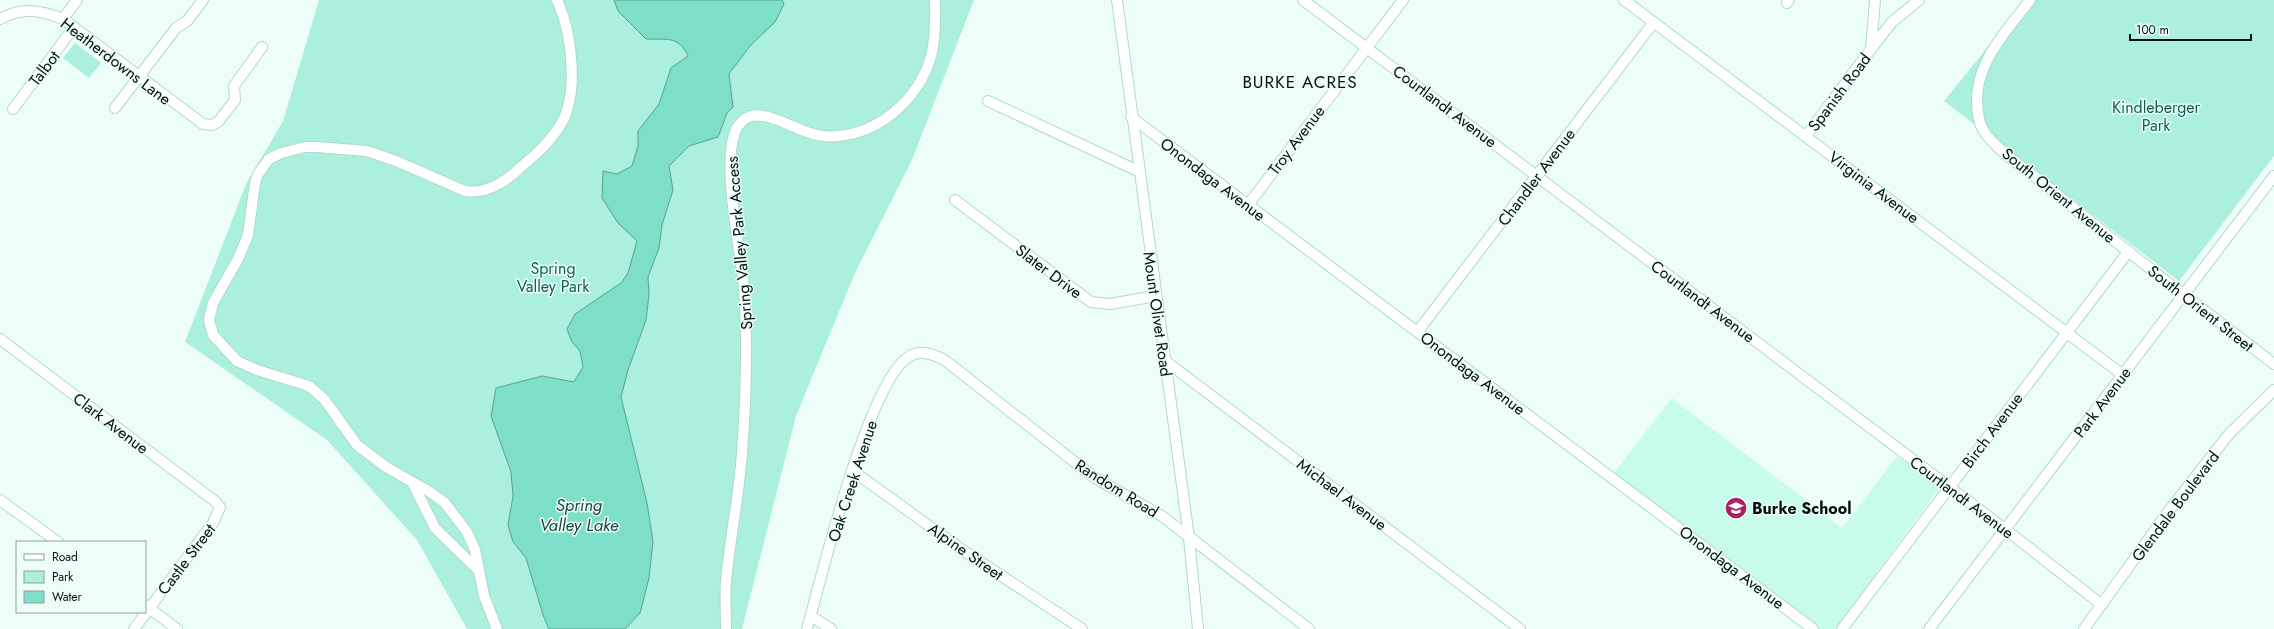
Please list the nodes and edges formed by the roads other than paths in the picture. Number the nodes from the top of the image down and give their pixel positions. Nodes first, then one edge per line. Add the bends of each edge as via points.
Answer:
1 (77, 0) edge
2 (203, 0) edge
3 (557, 0) edge
4 (935, 0) edge
5 (1117, 0) edge
6 (1303, 0) edge
7 (1403, 0) edge
8 (1624, 0) edge
9 (1875, 0) edge
10 (1919, 0) edge
11 (2030, 0) edge
12 (0, 19) edge
13 (63, 19) junction
14 (1654, 22) junction
15 (74, 27) junction
16 (262, 47) dead end
17 (1367, 47) junction
18 (1871, 49) junction
19 (139, 76) junction
20 (988, 101) dead end
21 (115, 108) dead end
22 (13, 109) dead end
23 (1132, 117) junction
24 (1806, 136) junction
25 (1138, 171) junction
26 (1537, 176) junction
27 (2274, 176) edge
28 (955, 200) dead end
29 (1248, 205) junction
30 (2128, 252) junction
31 (2184, 295) junction
32 (1156, 296) junction
33 (1418, 331) junction
34 (2066, 333) junction
35 (0, 340) edge
36 (923, 352) joint
37 (1164, 360) junction
38 (2274, 364) edge
39 (2123, 375) junction
40 (2274, 390) edge
41 (853, 471) junction
42 (413, 484) junction
43 (1948, 487) junction
44 (0, 500) edge
45 (220, 507) joint
46 (2005, 529) junction
47 (1189, 538) junction
48 (57, 541) edge
49 (478, 570) junction
50 (2102, 604) junction
51 (147, 607) edge
52 (143, 613) edge
53 (811, 616) junction
54 (134, 629) edge
55 (177, 629) edge
56 (497, 629) edge
57 (726, 629) edge
58 (807, 629) edge
59 (831, 629) edge
60 (1082, 629) edge
61 (1198, 629) edge
62 (1309, 629) edge
63 (1520, 629) edge
64 (1813, 629) edge
65 (1842, 629) edge
66 (1929, 629) edge
67 (2084, 629) edge

1 - 13 street
2 - 19 street via 188,21 176,28
3 - 42 street via 570,45 570,83 566,111 560,127 552,137 517,171 493,188 474,192 465,191 367,151 311,147 281,153 269,159 258,174 244,246 213,303 209,320 213,336 237,361 309,386 324,399 357,445
4 - 57 street, Spring Valley Park Access via 934,42 927,67 912,93 891,115 878,124 853,134 822,136 755,115 742,121 734,134 730,170 742,272 747,360 742,454 726,583
5 - 23 street, Mount Olivet Road
6 - 17 street, Courtlandt Avenue
7 - 17 street, Troy Avenue
8 - 14 street, Virginia Avenue
9 - 18 street, Spanish Road
10 - 18 street via 1892,22
11 - 30 street, South Orient Avenue via 1993,48 1980,74 1980,126 1989,138
12 - 13 street, Heatherdowns Lane via 23,10 49,13
13 - 15 street, Heatherdowns Lane
14 - 24 street, Virginia Avenue
14 - 26 street, Chandler Avenue
15 - 19 street, Heatherdowns Lane
15 - 22 street, Talbot
16 - 19 street, Heatherdowns Lane via 234,86 235,100 212,125 203,124
17 - 26 street, Courtlandt Avenue
17 - 29 street, Troy Avenue
18 - 24 street, Spanish Road
19 - 21 street
20 - 25 street
23 - 25 street, Mount Olivet Road
23 - 29 street, Onondaga Avenue
24 - 34 street, Virginia Avenue
25 - 32 street, Mount Olivet Road
26 - 33 street, Chandler Avenue
26 - 43 street, Courtlandt Avenue
27 - 31 street, Park Avenue
28 - 32 street, Slater Drive via 1091,302 1110,304
29 - 33 street, Onondaga Avenue
30 - 31 street, South Orient Street
30 - 34 street, Birch Avenue
31 - 38 street, South Orient Street
31 - 39 street, Park Avenue
32 - 37 street, Mount Olivet Road
33 - 64 street, Onondaga Avenue
34 - 39 street, Virginia Avenue
34 - 43 street, Birch Avenue
35 - 45 street, Clark Avenue
36 - 41 street, Oak Creek Avenue via 907,357 888,382 866,432
36 - 47 street, Random Road via 946,361 1095,478 1162,516
37 - 47 street, Mount Olivet Road
37 - 63 street, Michael Avenue
39 - 46 street, Park Avenue
40 - 50 street, Glendale Boulevard via 2229,434 2168,512
41 - 53 street, Oak Creek Avenue
41 - 60 street, Alpine Street via 961,549
42 - 49 street via 435,528
42 - 49 street via 430,492 457,517 475,550
43 - 46 street, Courtlandt Avenue
43 - 65 street, Birch Avenue
44 - 48 street
45 - 51 street, Castle Street via 213,523
46 - 50 street, Courtlandt Avenue
46 - 66 street, Park Avenue
47 - 61 street, Mount Olivet Road
47 - 62 street, Random Road
49 - 56 street via 484,596
50 - 67 street, Glendale Boulevard
51 - 55 street
52 - 54 street, Castle Street
53 - 58 street, Oak Creek Avenue
53 - 59 street

